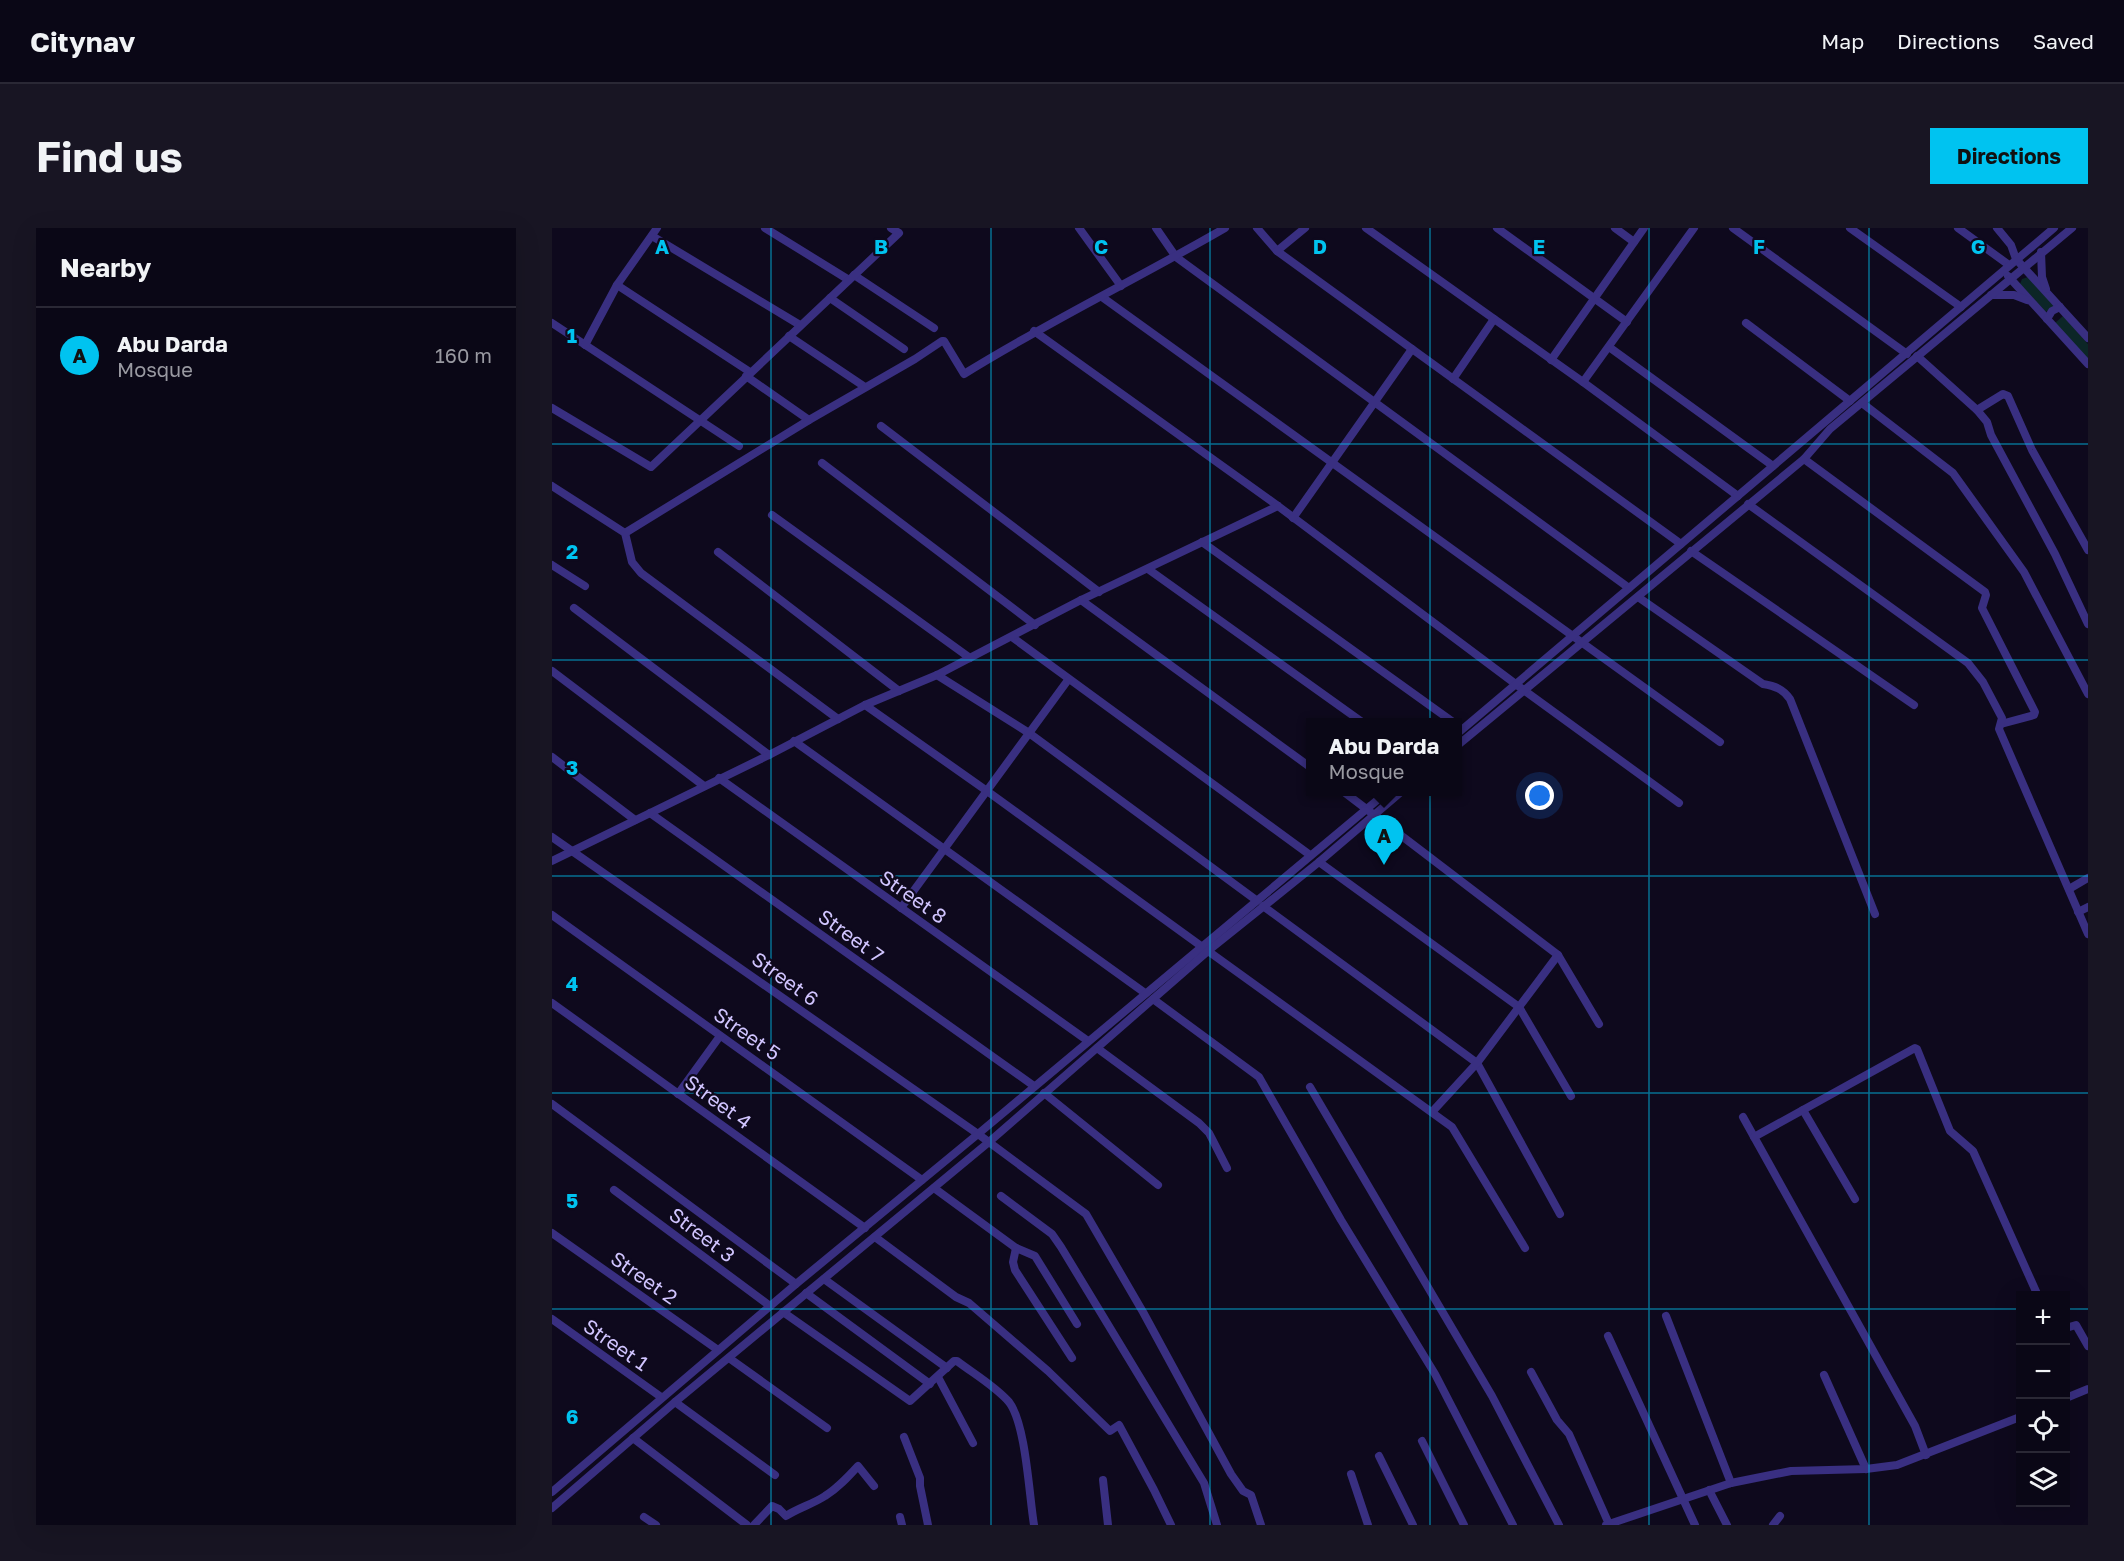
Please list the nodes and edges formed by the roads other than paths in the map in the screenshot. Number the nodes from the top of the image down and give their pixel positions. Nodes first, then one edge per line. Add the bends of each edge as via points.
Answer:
1 (765, 228) edge
2 (891, 228) edge
3 (1079, 228) edge
4 (1156, 228) edge
5 (1226, 228) edge
6 (1257, 228) edge
7 (1305, 228) edge
8 (1366, 228) edge
9 (1497, 228) edge
10 (1615, 228) edge
11 (1644, 228) edge
12 (1694, 228) edge
13 (1733, 228) edge
14 (1850, 228) edge
15 (1958, 228) edge
16 (1997, 228) edge
17 (2054, 228) edge
18 (2072, 228) edge
19 (2043, 231) edge
20 (655, 232) edge
21 (1634, 242) junction
22 (1277, 251) junction
23 (2041, 252) junction
24 (1176, 257) junction
25 (2016, 259) junction
26 (2024, 267) junction
27 (2006, 268) junction
28 (851, 277) junction
29 (2010, 278) junction
30 (617, 285) junction
31 (1121, 286) junction
32 (1991, 295) junction
33 (1102, 297) junction
34 (830, 298) junction
35 (1594, 298) junction
36 (2052, 298) junction
37 (1961, 307) junction
38 (2036, 307) junction
39 (2060, 307) junction
40 (1494, 319) junction
41 (2047, 319) junction
42 (1627, 322) junction
43 (552, 323) edge
44 (1746, 323) dead end
45 (800, 325) junction
46 (934, 328) dead end
47 (1034, 331) junction
48 (789, 336) junction
49 (2088, 338) edge
50 (585, 345) junction
51 (1609, 347) junction
52 (1412, 349) junction
53 (903, 350) dead end
54 (1907, 354) junction
55 (1917, 356) junction
56 (1551, 360) junction
57 (2088, 364) edge
58 (748, 374) junction
59 (1453, 379) junction
60 (1583, 382) junction
61 (865, 387) junction
62 (1851, 401) junction
63 (1373, 402) junction
64 (1862, 403) junction
65 (552, 408) edge
66 (1977, 410) junction
67 (701, 420) junction
68 (809, 420) junction
69 (881, 426) dead end
70 (739, 446) dead end
71 (1804, 459) junction
72 (822, 463) dead end
73 (1331, 463) junction
74 (1773, 466) junction
75 (552, 486) edge
76 (1738, 496) junction
77 (1748, 504) junction
78 (1278, 506) junction
79 (772, 515) dead end
80 (1293, 518) junction
81 (625, 533) junction
82 (1202, 542) junction
83 (1681, 544) junction
84 (2088, 550) edge
85 (1691, 551) junction
86 (718, 552) dead end
87 (552, 565) edge
88 (1148, 569) junction
89 (585, 586) dead end
90 (1629, 588) junction
91 (1099, 592) junction
92 (1638, 597) junction
93 (1082, 600) junction
94 (574, 608) dead end
95 (2088, 624) edge
96 (1035, 625) junction
97 (1573, 636) junction
98 (1012, 637) junction
99 (1582, 643) junction
100 (970, 658) junction
101 (552, 671) edge
102 (937, 675) junction
103 (1068, 680) junction
104 (1515, 684) junction
105 (899, 691) junction
106 (1525, 691) junction
107 (2088, 694) edge
108 (865, 705) junction
109 (1914, 705) dead end
110 (1355, 718) edge
111 (1446, 718) edge
112 (838, 719) junction
113 (2001, 724) junction
114 (1462, 727) edge
115 (1462, 731) edge
116 (1029, 733) junction
117 (1470, 735) junction
118 (794, 741) junction
119 (1462, 742) edge
120 (1720, 742) dead end
121 (769, 755) junction
122 (552, 757) edge
123 (1306, 763) edge
124 (719, 778) junction
125 (704, 786) junction
126 (987, 791) junction
127 (1350, 796) edge
128 (1382, 796) edge
129 (1396, 796) edge
130 (1679, 803) dead end
131 (1367, 808) junction
132 (650, 813) junction
133 (1374, 814) junction
134 (635, 820) junction
135 (552, 837) edge
136 (945, 848) junction
137 (573, 851) junction
138 (1310, 855) junction
139 (552, 861) edge
140 (1319, 862) junction
141 (2088, 878) edge
142 (2069, 889) junction
143 (1256, 900) junction
144 (1263, 906) junction
145 (2088, 907) edge
146 (902, 908) junction
147 (2078, 912) junction
148 (1875, 914) dead end
149 (552, 915) edge
150 (2088, 933) edge
151 (1205, 948) junction
152 (1558, 955) junction
153 (1145, 993) junction
154 (1153, 999) junction
155 (552, 1003) edge
156 (1519, 1007) junction
157 (1599, 1024) dead end
158 (720, 1036) junction
159 (1088, 1041) junction
160 (1097, 1048) junction
161 (1477, 1063) junction
162 (1034, 1086) junction
163 (1310, 1087) dead end
164 (1044, 1093) junction
165 (678, 1094) junction
166 (1571, 1096) dead end
167 (552, 1104) edge
168 (1803, 1110) junction
169 (1432, 1112) junction
170 (1743, 1117) dead end
171 (978, 1134) junction
172 (1754, 1137) junction
173 (989, 1142) junction
174 (1227, 1168) dead end
175 (922, 1180) junction
176 (1158, 1185) dead end
177 (933, 1188) junction
178 (614, 1190) dead end
179 (1001, 1196) dead end
180 (1855, 1199) dead end
181 (1560, 1214) dead end
182 (865, 1228) junction
183 (552, 1233) edge
184 (875, 1237) junction
185 (1016, 1248) junction
186 (1525, 1248) dead end
187 (824, 1279) junction
188 (796, 1284) junction
189 (2036, 1291) edge
190 (807, 1293) junction
191 (770, 1306) junction
192 (783, 1312) junction
193 (1666, 1316) dead end
194 (552, 1320) edge
195 (1077, 1324) dead end
196 (2070, 1326) edge
197 (1608, 1336) dead end
198 (2088, 1346) edge
199 (718, 1350) junction
200 (729, 1358) junction
201 (1072, 1358) dead end
202 (947, 1368) junction
203 (1531, 1372) dead end
204 (1824, 1375) dead end
205 (938, 1377) junction
206 (930, 1384) junction
207 (2088, 1389) edge
208 (2070, 1396) edge
209 (662, 1397) junction
210 (675, 1402) junction
211 (2016, 1419) edge
212 (827, 1428) dead end
213 (904, 1437) dead end
214 (633, 1438) junction
215 (1422, 1441) dead end
216 (973, 1443) dead end
217 (1926, 1455) junction
218 (1379, 1456) dead end
219 (1866, 1469) junction
220 (1351, 1474) dead end
221 (775, 1476) dead end
222 (1103, 1480) dead end
223 (1731, 1483) junction
224 (874, 1486) dead end
225 (1709, 1490) junction
226 (552, 1492) edge
227 (1684, 1500) junction
228 (552, 1508) edge
229 (1780, 1516) dead end
230 (644, 1517) dead end
231 (656, 1525) edge
232 (747, 1525) edge
233 (754, 1525) edge
234 (928, 1525) edge
235 (1034, 1525) edge
236 (1108, 1525) edge
237 (1170, 1525) edge
238 (1217, 1525) edge
239 (1261, 1525) edge
240 (1368, 1525) edge
241 (1413, 1525) edge
242 (1464, 1525) edge
243 (1513, 1525) edge
244 (1559, 1525) edge
245 (1607, 1525) edge
246 (1695, 1525) edge
247 (1727, 1525) edge
248 (1773, 1525) edge

1 - 28 street
2 - 28 street via 899,232
3 - 31 street
4 - 24 street
5 - 24 street
6 - 22 street
7 - 22 street
8 - 40 street
9 - 35 street
10 - 21 street
11 - 21 street
12 - 42 street
13 - 54 street
14 - 37 street
15 - 27 street
16 - 25 street via 2011,245
17 - 19 street
18 - 23 street
19 - 25 street
20 - 30 street
20 - 45 street
21 - 35 street
22 - 52 street
23 - 26 street
23 - 36 street via 2042,277
24 - 31 street
24 - 63 street
25 - 26 street
25 - 27 street
26 - 29 street
26 - 36 street
27 - 29 street
27 - 37 street
28 - 34 street
28 - 46 street
29 - 32 street
29 - 38 street
30 - 50 street
30 - 58 street
31 - 33 street
32 - 38 street via 2014,295
32 - 55 street
33 - 47 street
33 - 73 street
34 - 45 street
34 - 53 street
35 - 42 street
35 - 56 street
36 - 39 street
37 - 54 street
38 - 41 street
39 - 41 street
39 - 49 street
40 - 56 street
40 - 59 street
41 - 57 street
42 - 51 street
43 - 50 street
44 - 62 street
45 - 48 street
47 - 61 street via 964,374 942,341
47 - 78 street
48 - 58 street
48 - 61 street
50 - 67 street
51 - 60 street
51 - 74 street
52 - 59 street
52 - 63 street
54 - 62 street
55 - 64 street
55 - 66 street
56 - 60 street
58 - 67 street
58 - 68 street
59 - 83 street
60 - 76 street
61 - 68 street
62 - 74 street
63 - 73 street
63 - 90 street
64 - 71 street via 1830,429
64 - 107 street via 1953,473 2024,572
65 - 67 street via 651,467
66 - 84 street via 2003,394 2008,396 2032,450
66 - 95 street via 1987,422
67 - 70 street
68 - 81 street
69 - 91 street
71 - 77 street
71 - 113 street via 1985,591 1982,608 2035,712
72 - 96 street
73 - 80 street
73 - 97 street
74 - 76 street
75 - 81 street
76 - 83 street
77 - 85 street
77 - 113 street via 1968,663 1983,682 2002,718
78 - 80 street
78 - 82 street
79 - 100 street
80 - 104 street
81 - 112 street via 632,562 641,573
82 - 88 street
82 - 111 street
83 - 90 street
85 - 92 street
85 - 109 street
86 - 105 street
87 - 89 street
88 - 91 street
88 - 110 street
90 - 97 street
91 - 93 street
92 - 99 street
92 - 148 street via 1763,684 1785,692
93 - 96 street
93 - 123 street
94 - 121 street
96 - 98 street
97 - 99 street
97 - 104 street
98 - 100 street
98 - 103 street
99 - 106 street
99 - 120 street
100 - 102 street
101 - 125 street
102 - 105 street
102 - 116 street
103 - 116 street
103 - 138 street
104 - 106 street
104 - 114 street
105 - 108 street
106 - 117 street
106 - 130 street
108 - 112 street
108 - 126 street
112 - 118 street
113 - 142 street via 1999,729
115 - 117 street
116 - 126 street
116 - 143 street
117 - 119 street
118 - 121 street
118 - 136 street
121 - 124 street
122 - 134 street
124 - 125 street
124 - 146 street, Street 8
125 - 132 street
126 - 136 street
126 - 151 street
127 - 131 street
128 - 131 street
129 - 133 street
131 - 133 street
131 - 138 street
132 - 134 street
132 - 162 street, Street 7
133 - 140 street
133 - 152 street
134 - 137 street
135 - 137 street, Street 6
136 - 146 street
136 - 153 street
137 - 139 street
137 - 171 street, Street 6
138 - 143 street
140 - 144 street
140 - 156 street
141 - 142 street
142 - 147 street
143 - 151 street
144 - 151 street
144 - 161 street
145 - 147 street
146 - 159 street, Street 8
147 - 150 street
149 - 158 street, Street 5
151 - 153 street
151 - 154 street
151 - 169 street
152 - 156 street
152 - 157 street
153 - 159 street
154 - 160 street
154 - 243 street via 1258,1077 1435,1374
155 - 165 street, Street 4
156 - 161 street
156 - 166 street
158 - 165 street
158 - 175 street, Street 5
159 - 162 street
160 - 164 street
160 - 174 street via 1199,1123 1209,1133
161 - 169 street
161 - 181 street
162 - 171 street
163 - 244 street via 1492,1396
164 - 173 street
164 - 176 street
165 - 182 street, Street 4
167 - 188 street
168 - 172 street
168 - 180 street
168 - 189 street via 1912,1048 1917,1050 1950,1131 1973,1151
169 - 186 street via 1452,1127
170 - 172 street
171 - 173 street, Street 6
171 - 175 street
172 - 217 street via 1915,1426
173 - 177 street
173 - 239 street, Street 6 via 1086,1214 1231,1474 1251,1496
175 - 182 street
177 - 184 street
177 - 185 street
178 - 191 street, Street 3
179 - 238 street via 1052,1234 1061,1247 1204,1483
182 - 188 street
183 - 199 street, Street 2
184 - 187 street
184 - 237 street via 969,1303 1110,1431 1119,1425
185 - 195 street via 1035,1256
185 - 201 street via 1015,1270
187 - 190 street
187 - 202 street
188 - 191 street
190 - 192 street
190 - 206 street
191 - 199 street
192 - 200 street
192 - 206 street via 910,1401
193 - 223 street
194 - 209 street, Street 1
196 - 198 street via 2076,1324
197 - 227 street
199 - 209 street
200 - 210 street
200 - 212 street
202 - 205 street
202 - 235 street via 957,1361 1000,1394 1014,1410 1022,1434
203 - 245 street via 1569,1434
204 - 219 street
205 - 206 street
205 - 216 street
207 - 208 street
209 - 226 street
210 - 214 street
210 - 221 street
211 - 217 street
213 - 234 street via 920,1478
214 - 228 street
214 - 232 street
215 - 242 street
217 - 219 street via 1897,1466
218 - 241 street
219 - 223 street via 1791,1471
220 - 240 street
222 - 236 street
223 - 225 street
224 - 233 street via 858,1466 824,1497 786,1516 772,1506
225 - 227 street
225 - 247 street
227 - 245 street
227 - 246 street
229 - 248 street
230 - 231 street

